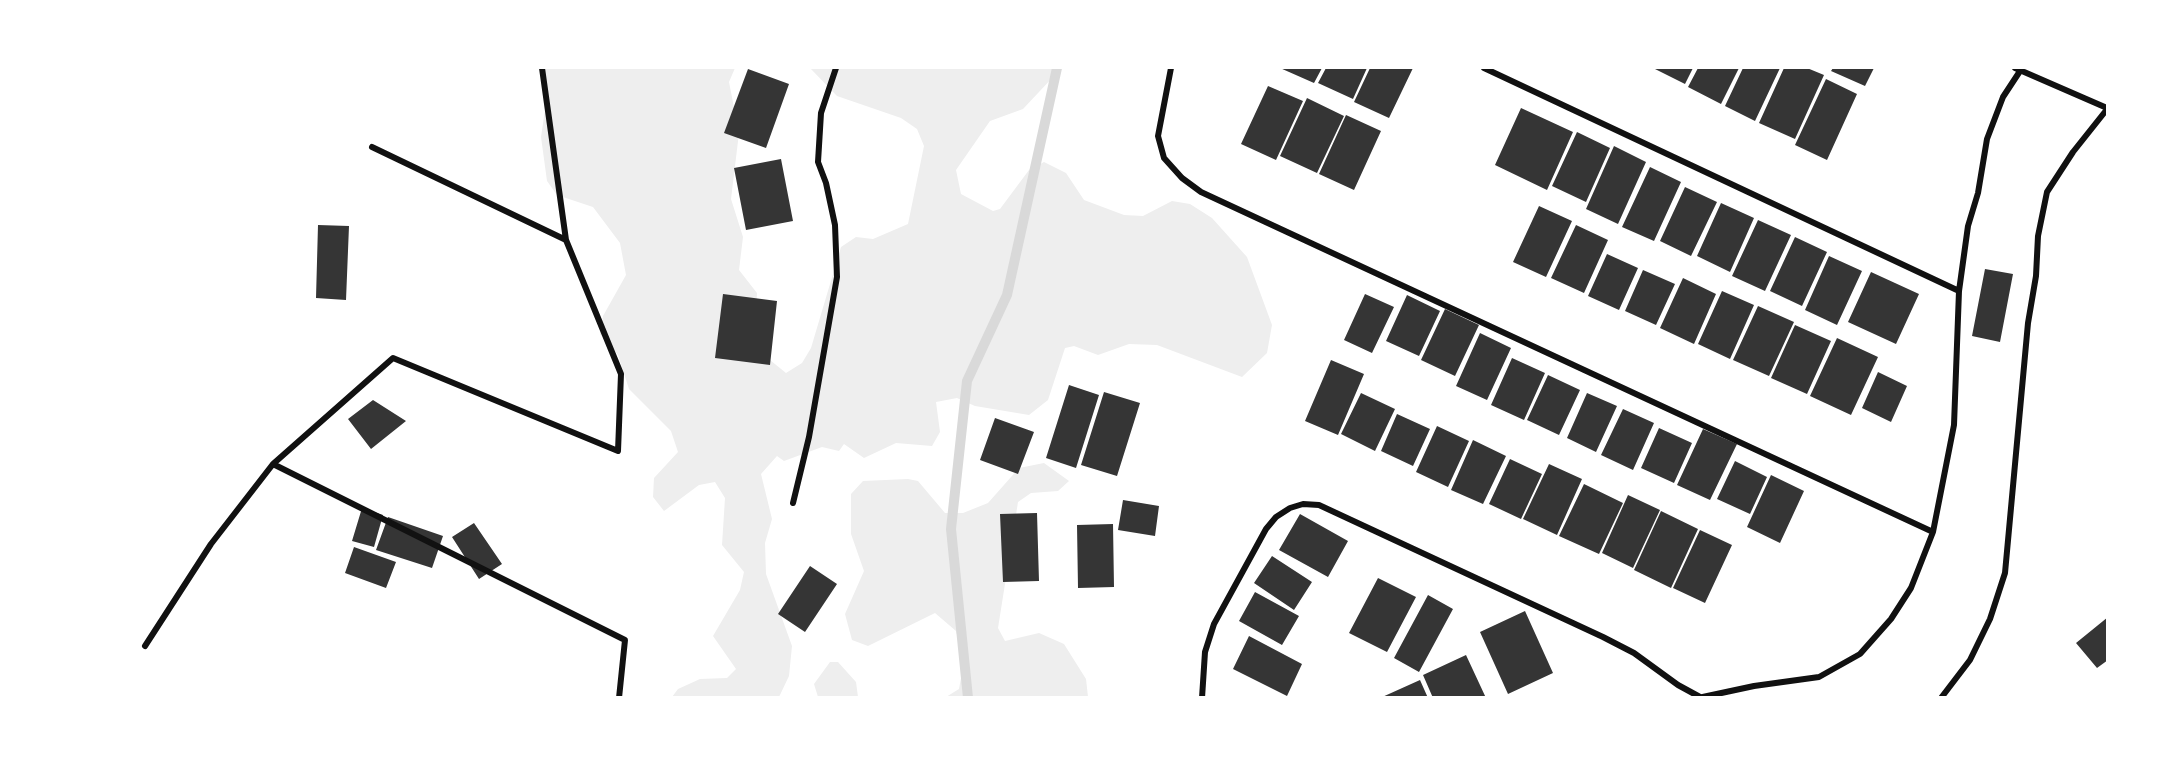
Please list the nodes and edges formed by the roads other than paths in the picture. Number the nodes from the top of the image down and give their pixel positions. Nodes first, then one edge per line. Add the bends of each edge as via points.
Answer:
1 (542, 68) edge
2 (836, 68) edge
3 (1172, 68) edge
4 (1484, 68) edge
5 (2019, 68) edge
6 (2107, 108) edge
7 (372, 147) dead end
8 (566, 240) junction
9 (1959, 291) junction
10 (273, 464) junction
11 (793, 503) dead end
12 (1933, 532) junction
13 (145, 646) dead end
14 (1699, 697) edge
15 (619, 698) edge
16 (1202, 698) edge
17 (1941, 698) edge

1 - 8 street
2 - 11 street via 821,113 818,162 835,225 837,277 809,437
3 - 12 street via 1158,136 1164,158 1201,192
4 - 9 street
5 - 6 street
5 - 9 street via 1987,139
6 - 17 street via 2047,192 2028,323 2005,573 1990,619 1970,660
7 - 8 street
8 - 10 street via 621,374 618,451 393,358
9 - 12 street via 1953,425
10 - 13 street via 211,544
10 - 15 street via 625,640
12 - 14 street via 1911,588 1891,619 1860,654 1819,677
14 - 16 street via 1604,637 1319,505 1303,504 1276,517 1266,529 1214,624 1205,652

